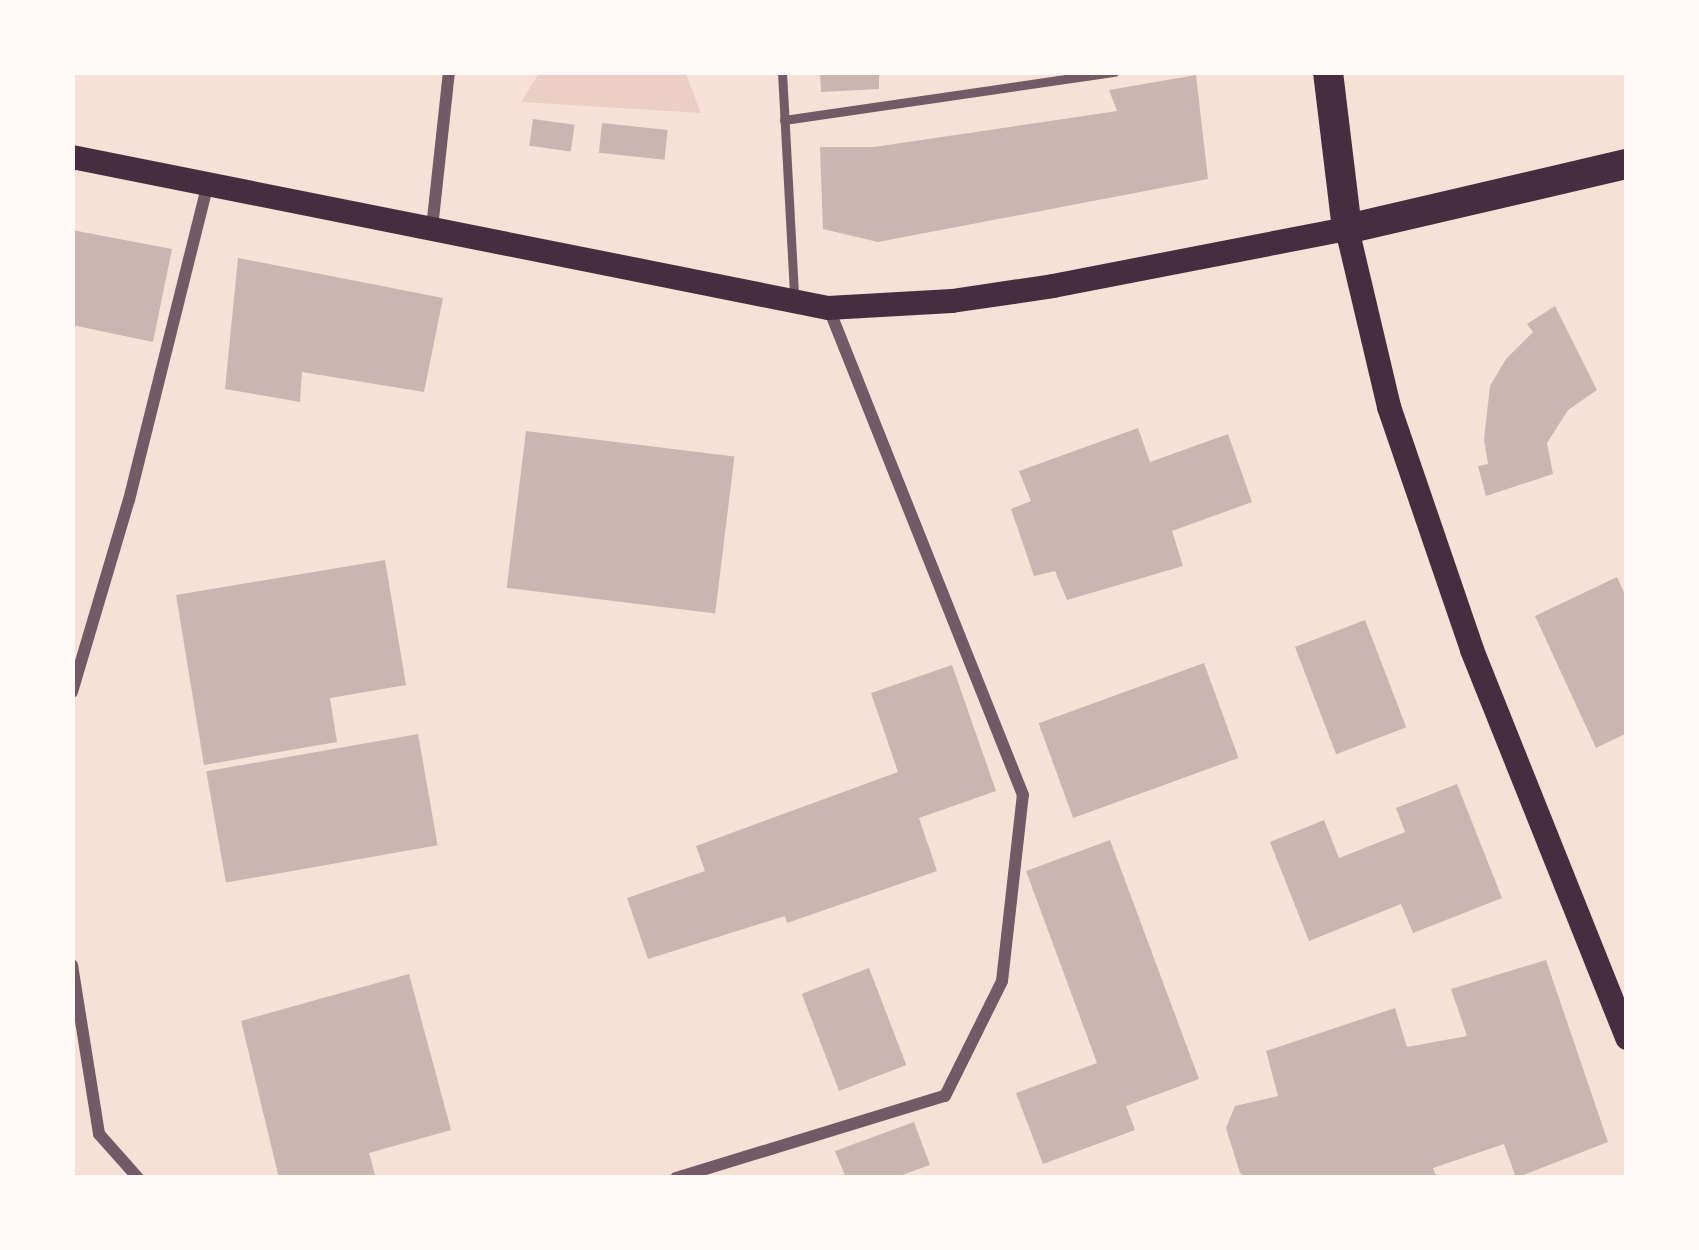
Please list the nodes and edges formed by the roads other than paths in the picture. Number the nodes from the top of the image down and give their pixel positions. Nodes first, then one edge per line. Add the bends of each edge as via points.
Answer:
1 (449, 72) edge
2 (782, 72) edge
3 (1115, 72) edge
4 (1328, 72) edge
5 (784, 120) junction
6 (72, 157) edge
7 (1627, 164) edge
8 (208, 184) junction
9 (1347, 229) junction
10 (432, 230) junction
11 (794, 298) junction
12 (828, 308) junction
13 (72, 692) edge
14 (72, 965) edge
15 (1627, 1038) edge
16 (138, 1178) edge
17 (676, 1178) edge

1 - 10 street
2 - 5 lane
3 - 5 lane
4 - 9 main road
5 - 11 lane
6 - 8 main road
7 - 9 main road
8 - 10 main road
8 - 13 street
9 - 12 main road via 992,295
9 - 15 main road via 1389,407 1456,606
10 - 11 main road
11 - 12 main road
12 - 17 street via 1023,795 1002,981 945,1096
14 - 16 street via 99,1134

